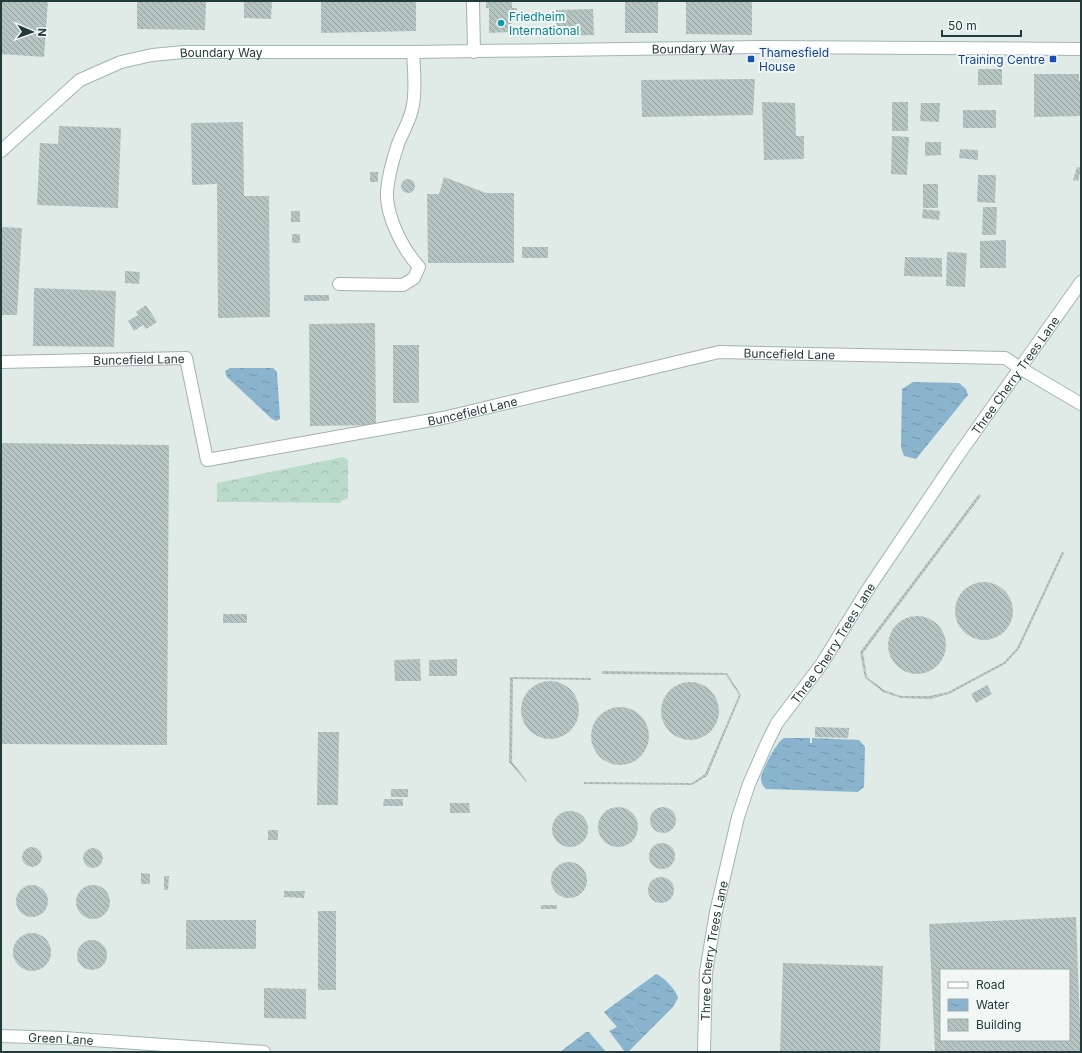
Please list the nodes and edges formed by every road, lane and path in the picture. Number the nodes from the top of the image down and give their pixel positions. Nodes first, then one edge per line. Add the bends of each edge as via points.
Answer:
1 (473, 1) edge
2 (1081, 49) edge
3 (413, 52) junction
4 (474, 52) junction
5 (1, 151) edge
6 (1081, 282) edge
7 (338, 284) dead end
8 (1, 362) edge
9 (1020, 368) junction
10 (1081, 404) edge
11 (1, 1036) edge
12 (264, 1052) edge
13 (704, 1052) edge

1 - 4 street
2 - 4 street, Boundary Way via 759,47
3 - 4 street, Boundary Way
3 - 5 street, Boundary Way via 184,52 152,55 121,62 80,80
3 - 7 street via 413,105 395,154 387,193 390,214 397,232 419,267 414,278 403,285
6 - 9 street, Three Cherry Trees Lane
8 - 9 street, Buncefield Lane via 186,358 207,460 443,418 719,352 1005,358
9 - 10 street
9 - 13 street, Three Cherry Trees Lane via 956,457 821,665 777,723 767,743 738,817 716,912 706,972
11 - 12 street, Green Lane

